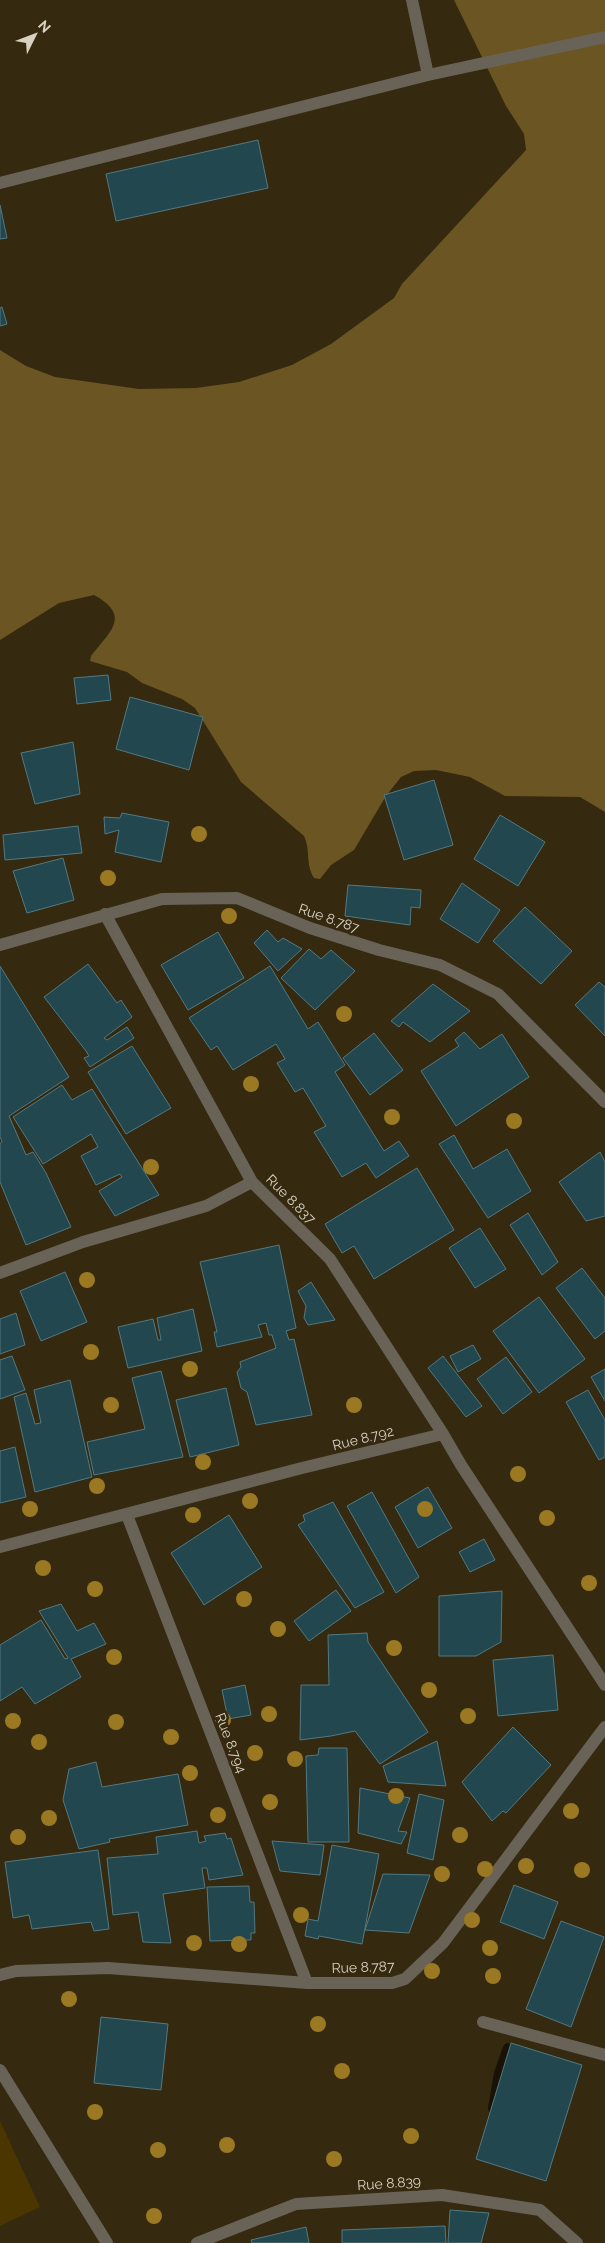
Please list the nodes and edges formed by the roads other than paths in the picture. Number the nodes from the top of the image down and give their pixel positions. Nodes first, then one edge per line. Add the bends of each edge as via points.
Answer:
1 (412, 0) edge
2 (605, 37) edge
3 (428, 75) junction
4 (0, 183) edge
5 (105, 914) junction
6 (0, 945) edge
7 (605, 1102) edge
8 (252, 1182) junction
9 (0, 1273) edge
10 (443, 1434) junction
11 (128, 1515) junction
12 (0, 1547) edge
13 (605, 1685) edge
14 (605, 1727) edge
15 (0, 1975) edge
16 (307, 1983) junction
17 (483, 2022) dead end
18 (605, 2055) edge
19 (0, 2070) edge
20 (201, 2242) edge
21 (107, 2243) edge
22 (577, 2243) edge

1 - 3 street
2 - 3 street
3 - 4 street
5 - 6 street, Rue 8.787
5 - 7 street, Rue 8.787 via 162,898 237,898 310,928 440,965 498,994
5 - 8 street
8 - 9 street, Rue 8.837 via 206,1206 84,1242
8 - 10 street, Rue 8.837 via 330,1259
10 - 11 street, Rue 8.792
10 - 13 street
11 - 12 street, Rue 8.792
11 - 16 street, Rue 8.794
14 - 16 street, Rue 8.787 via 443,1943 405,1979 392,1984
15 - 16 street, Rue 8.787 via 108,1968
17 - 18 street
19 - 21 street
20 - 22 street, Rue 8.839 via 296,2204 442,2195 540,2210

